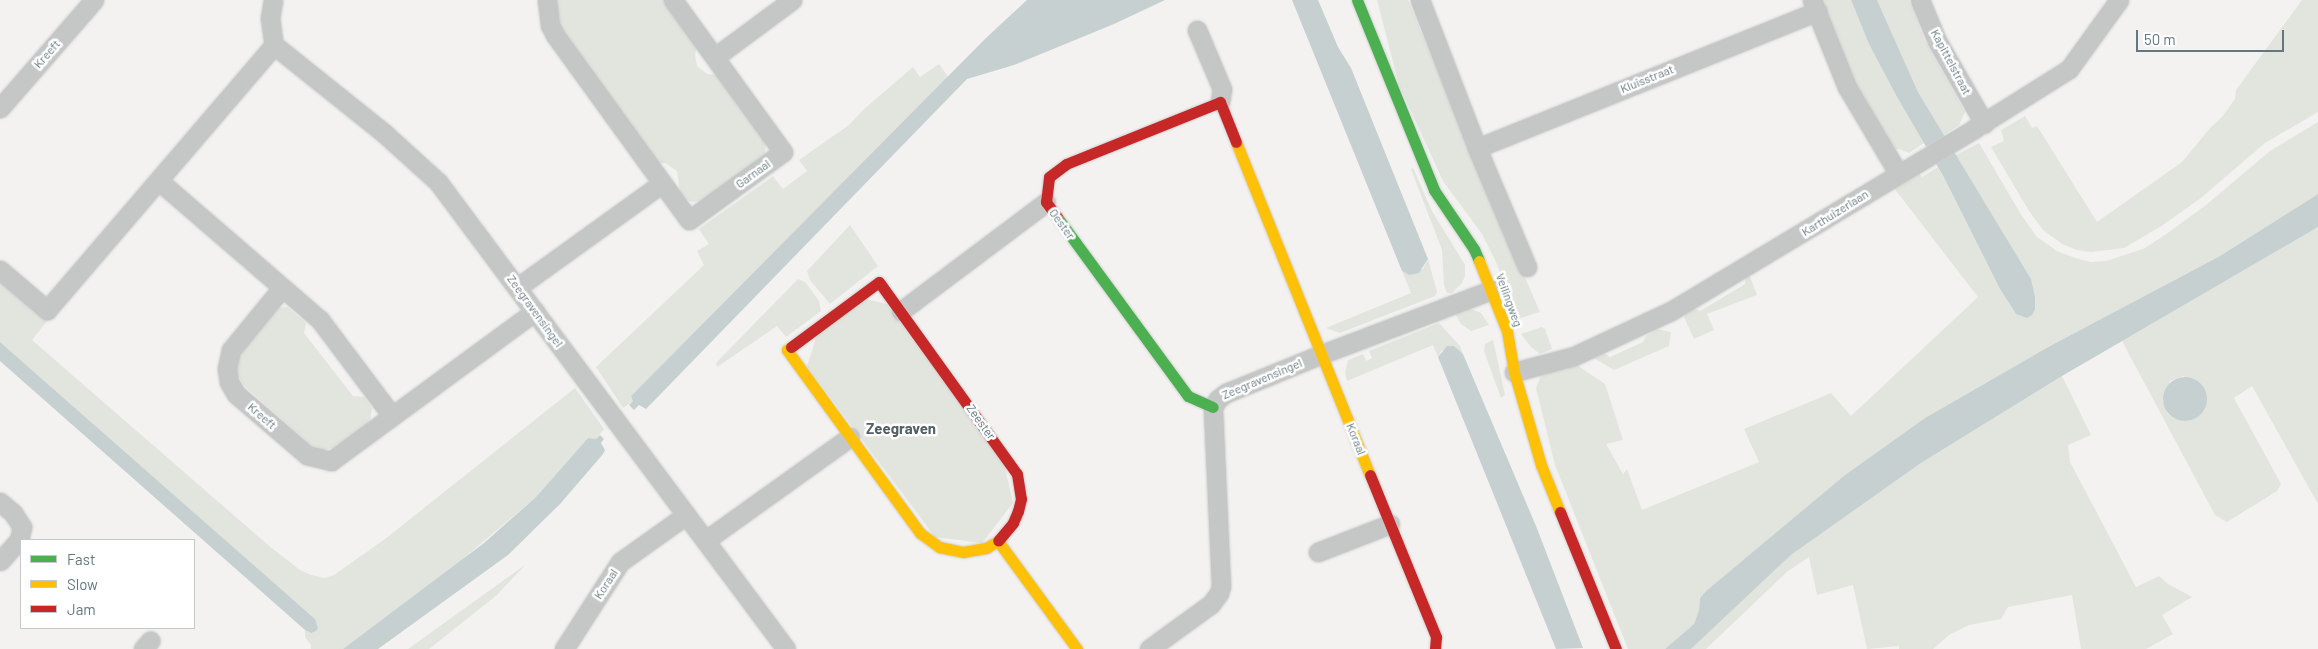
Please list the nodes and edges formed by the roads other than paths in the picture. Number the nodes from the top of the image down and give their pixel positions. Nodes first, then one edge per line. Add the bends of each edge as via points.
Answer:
1 (94, 0) edge
2 (273, 0) edge
3 (547, 0) edge
4 (674, 0) edge
5 (792, 0) edge
6 (1358, 0) edge
7 (1420, 0) edge
8 (1920, 0) edge
9 (2119, 0) edge
10 (1814, 5) edge
11 (1197, 30) dead end
12 (274, 45) junction
13 (716, 56) junction
14 (1220, 102) junction
15 (0, 108) edge
16 (1984, 123) junction
17 (1476, 148) junction
18 (1898, 173) junction
19 (159, 181) junction
20 (661, 184) junction
21 (1046, 202) junction
22 (1527, 266) dead end
23 (0, 270) edge
24 (518, 287) junction
25 (282, 289) junction
26 (1491, 290) junction
27 (534, 311) junction
28 (900, 311) junction
29 (1322, 354) junction
30 (1514, 372) junction
31 (1213, 406) junction
32 (392, 416) junction
33 (850, 437) junction
34 (0, 502) edge
35 (686, 515) junction
36 (1390, 524) junction
37 (706, 540) junction
38 (998, 541) junction
39 (1318, 552) dead end
40 (0, 561) edge
41 (564, 649) edge
42 (786, 649) edge
43 (1077, 649) edge
44 (1148, 649) edge
45 (1435, 649) edge
46 (1616, 649) edge

1 - 15 street, Kreeft
2 - 12 street via 270,18
3 - 20 street, Garnaal via 555,36
4 - 13 street, Garnaal
5 - 13 street
6 - 26 street, Veilingweg via 1434,190 1469,242
7 - 17 street
8 - 16 street, Kapittelstraat via 1937,41
9 - 16 street, Karthuizerlaan via 2070,69
10 - 17 street, Kluisstraat
10 - 18 street, Kluisstraat via 1847,87
11 - 14 street via 1222,89
12 - 19 street
12 - 24 street, Zeegravensingel via 385,134 438,182
13 - 20 street, Garnaal via 783,152 689,220
14 - 21 street, Oester via 1066,164 1049,177
14 - 29 street
16 - 18 street, Karthuizerlaan
17 - 22 street
18 - 30 street, Karthuizerlaan via 1671,311 1574,356
19 - 23 street via 47,310
19 - 25 street
20 - 24 street
21 - 28 street
21 - 31 street, Oester via 1188,396
24 - 27 street, Zeegravensingel
25 - 32 street via 320,320
25 - 32 street, Kreeft via 231,350 227,369 229,382 236,394 307,455 331,460
26 - 29 street, Zeegravensingel
26 - 30 street, Veilingweg via 1507,331
27 - 32 street, Kreeft
27 - 35 street, Zeegravensingel
28 - 33 street, Zeester via 879,282 787,350
28 - 38 street, Zeester via 1017,474 1020,486 1018,511 1014,523
29 - 31 street, Zeegravensingel via 1226,393
29 - 36 street, Koraal
30 - 46 street, Veilingweg via 1541,465
31 - 44 street, Zeegravensingel via 1221,586 1211,604
33 - 37 street
33 - 38 street, Zeester via 929,541 951,551 963,552 986,548
34 - 40 street via 22,526 19,540
35 - 37 street, Zeegravensingel
35 - 41 street, Koraal via 620,562
36 - 39 street
36 - 45 street, Koraal via 1436,637
37 - 42 street, Zeegravensingel
38 - 43 street

